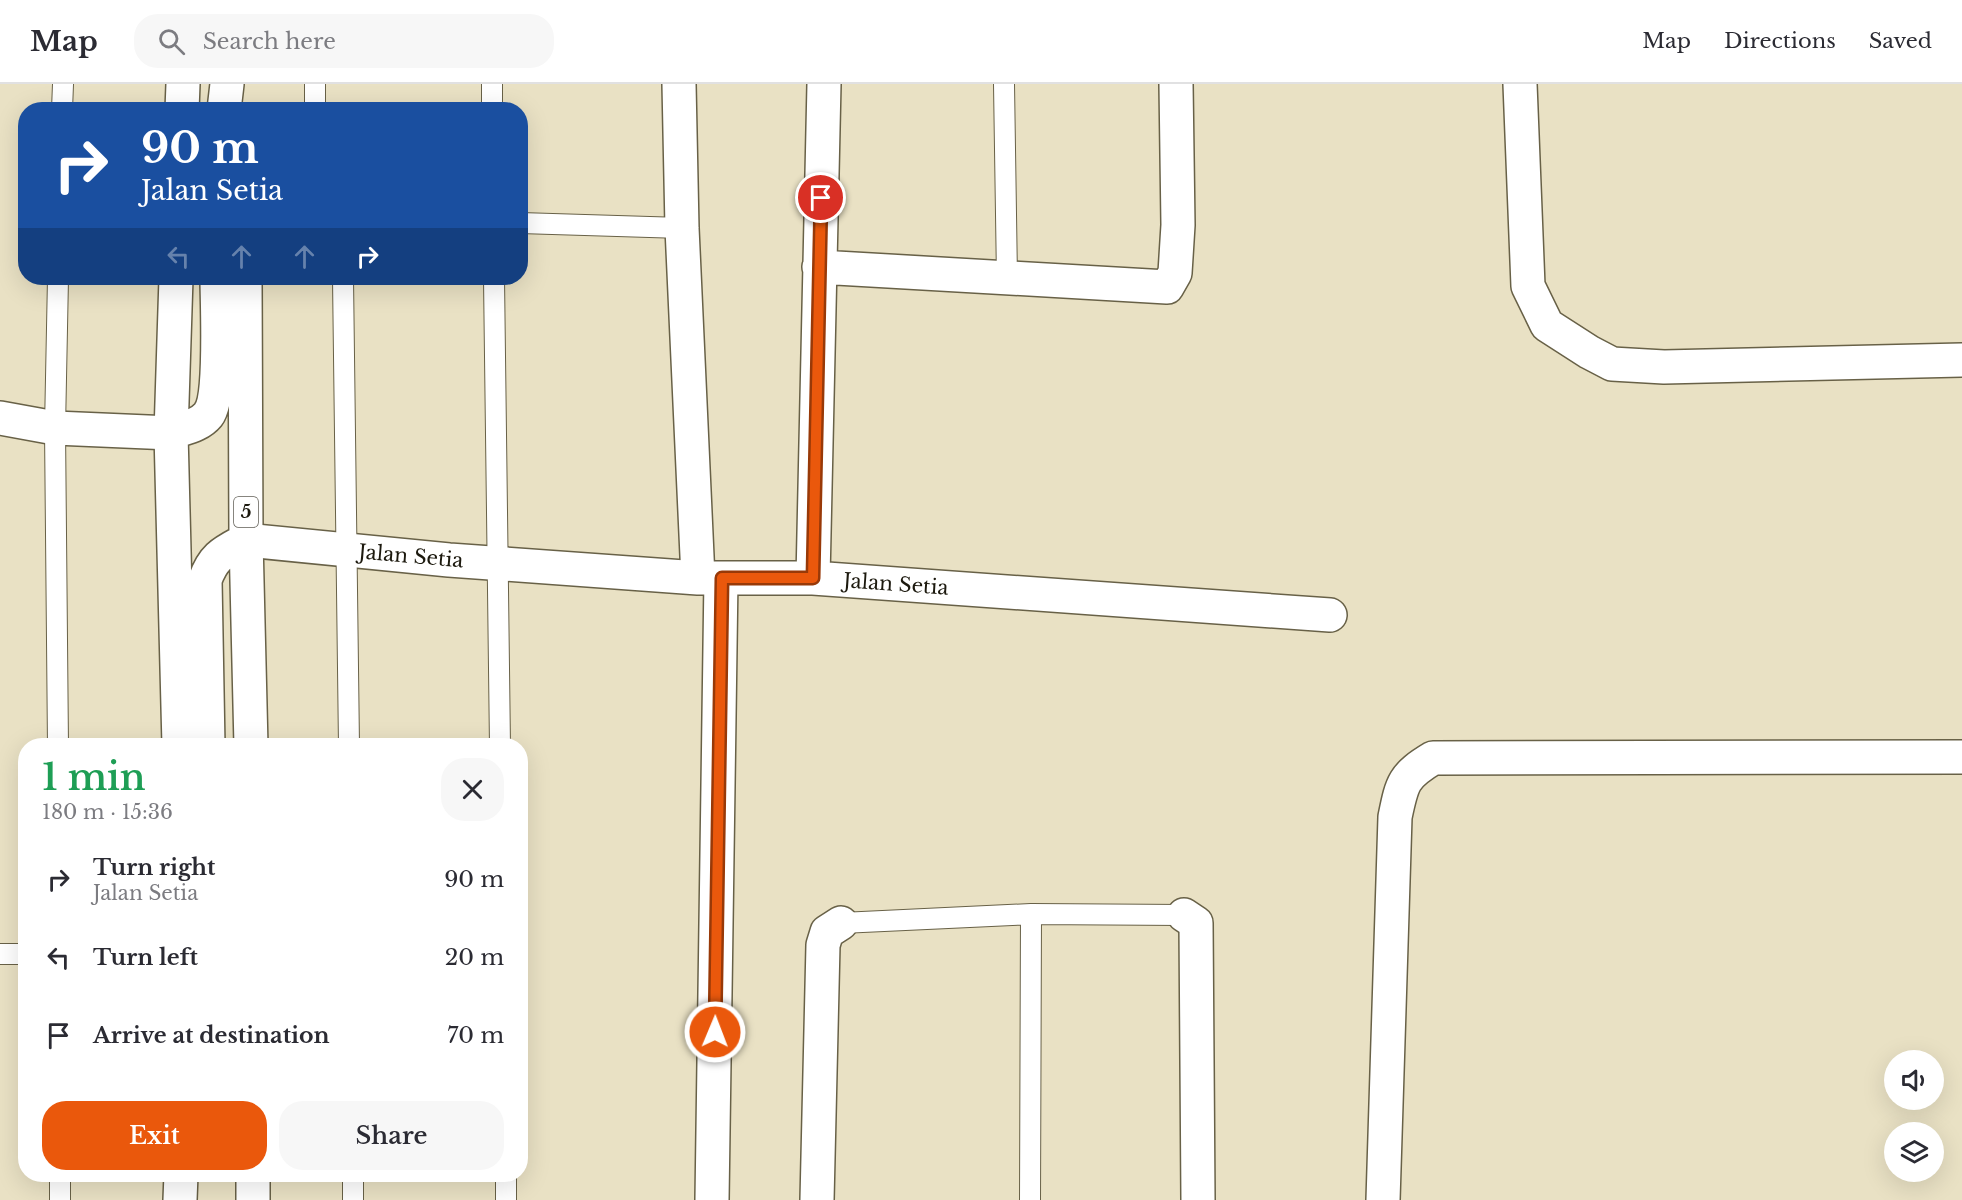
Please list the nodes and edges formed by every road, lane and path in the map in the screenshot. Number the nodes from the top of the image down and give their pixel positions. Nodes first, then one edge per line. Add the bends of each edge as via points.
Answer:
1 (63, 84) edge
2 (183, 84) edge
3 (227, 84) edge
4 (244, 84) edge
5 (315, 84) edge
6 (492, 84) edge
7 (679, 84) edge
8 (824, 84) edge
9 (1004, 84) edge
10 (1176, 84) edge
11 (1520, 84) edge
12 (62, 102) edge
13 (182, 102) edge
14 (225, 102) edge
15 (244, 102) edge
16 (315, 102) edge
17 (492, 102) edge
18 (528, 223) edge
19 (682, 228) junction
20 (819, 267) junction
21 (1007, 279) junction
22 (58, 285) edge
23 (176, 285) edge
24 (217, 285) edge
25 (245, 285) edge
26 (344, 285) edge
27 (494, 285) edge
28 (1962, 360) edge
29 (0, 418) edge
30 (55, 428) junction
31 (171, 433) junction
32 (246, 540) junction
33 (348, 550) junction
34 (498, 564) junction
35 (710, 578) junction
36 (813, 578) junction
37 (1330, 615) dead end
38 (58, 738) edge
39 (179, 738) edge
40 (208, 738) edge
41 (251, 738) edge
42 (349, 738) edge
43 (500, 738) edge
44 (1962, 757) edge
45 (1031, 914) junction
46 (1184, 915) joint
47 (841, 923) joint
48 (0, 954) edge
49 (18, 954) edge
50 (60, 1182) edge
51 (181, 1182) edge
52 (353, 1182) edge
53 (506, 1182) edge
54 (60, 1200) edge
55 (180, 1200) edge
56 (353, 1200) edge
57 (506, 1200) edge
58 (712, 1200) edge
59 (817, 1200) edge
60 (1030, 1200) edge
61 (1198, 1200) edge
62 (1383, 1200) edge

1 - 12 lane
2 - 13 main road
3 - 14 main road
4 - 15 main road
5 - 16 lane
6 - 17 lane
7 - 19 main road
8 - 20 main road
9 - 21 lane
10 - 21 main road via 1178,225 1175,273 1167,287
11 - 28 main road via 1528,286 1547,325 1588,352 1612,364 1664,367
18 - 19 lane
19 - 35 main road
20 - 21 main road
20 - 36 main road
22 - 30 lane
23 - 31 main road
24 - 31 main road via 216,393 209,414 198,424
25 - 32 main road, 5
26 - 33 lane
27 - 34 lane
29 - 30 main road
30 - 31 main road
30 - 38 lane
31 - 39 main road
32 - 33 main road, Jalan Setia
32 - 40 main road via 211,562 205,580
32 - 41 main road, 5
33 - 34 main road, Jalan Setia
33 - 42 lane
34 - 35 main road, Jalan Setia
34 - 43 lane
35 - 36 main road, Jalan Setia
35 - 58 main road
36 - 37 main road, Jalan Setia
44 - 62 main road via 1433,758 1411,771 1395,817
45 - 46 lane
45 - 47 lane
45 - 60 lane
46 - 61 main road via 1196,923
47 - 59 main road via 827,932 823,945
48 - 49 lane
50 - 54 lane
51 - 55 main road
52 - 56 lane
53 - 57 lane

